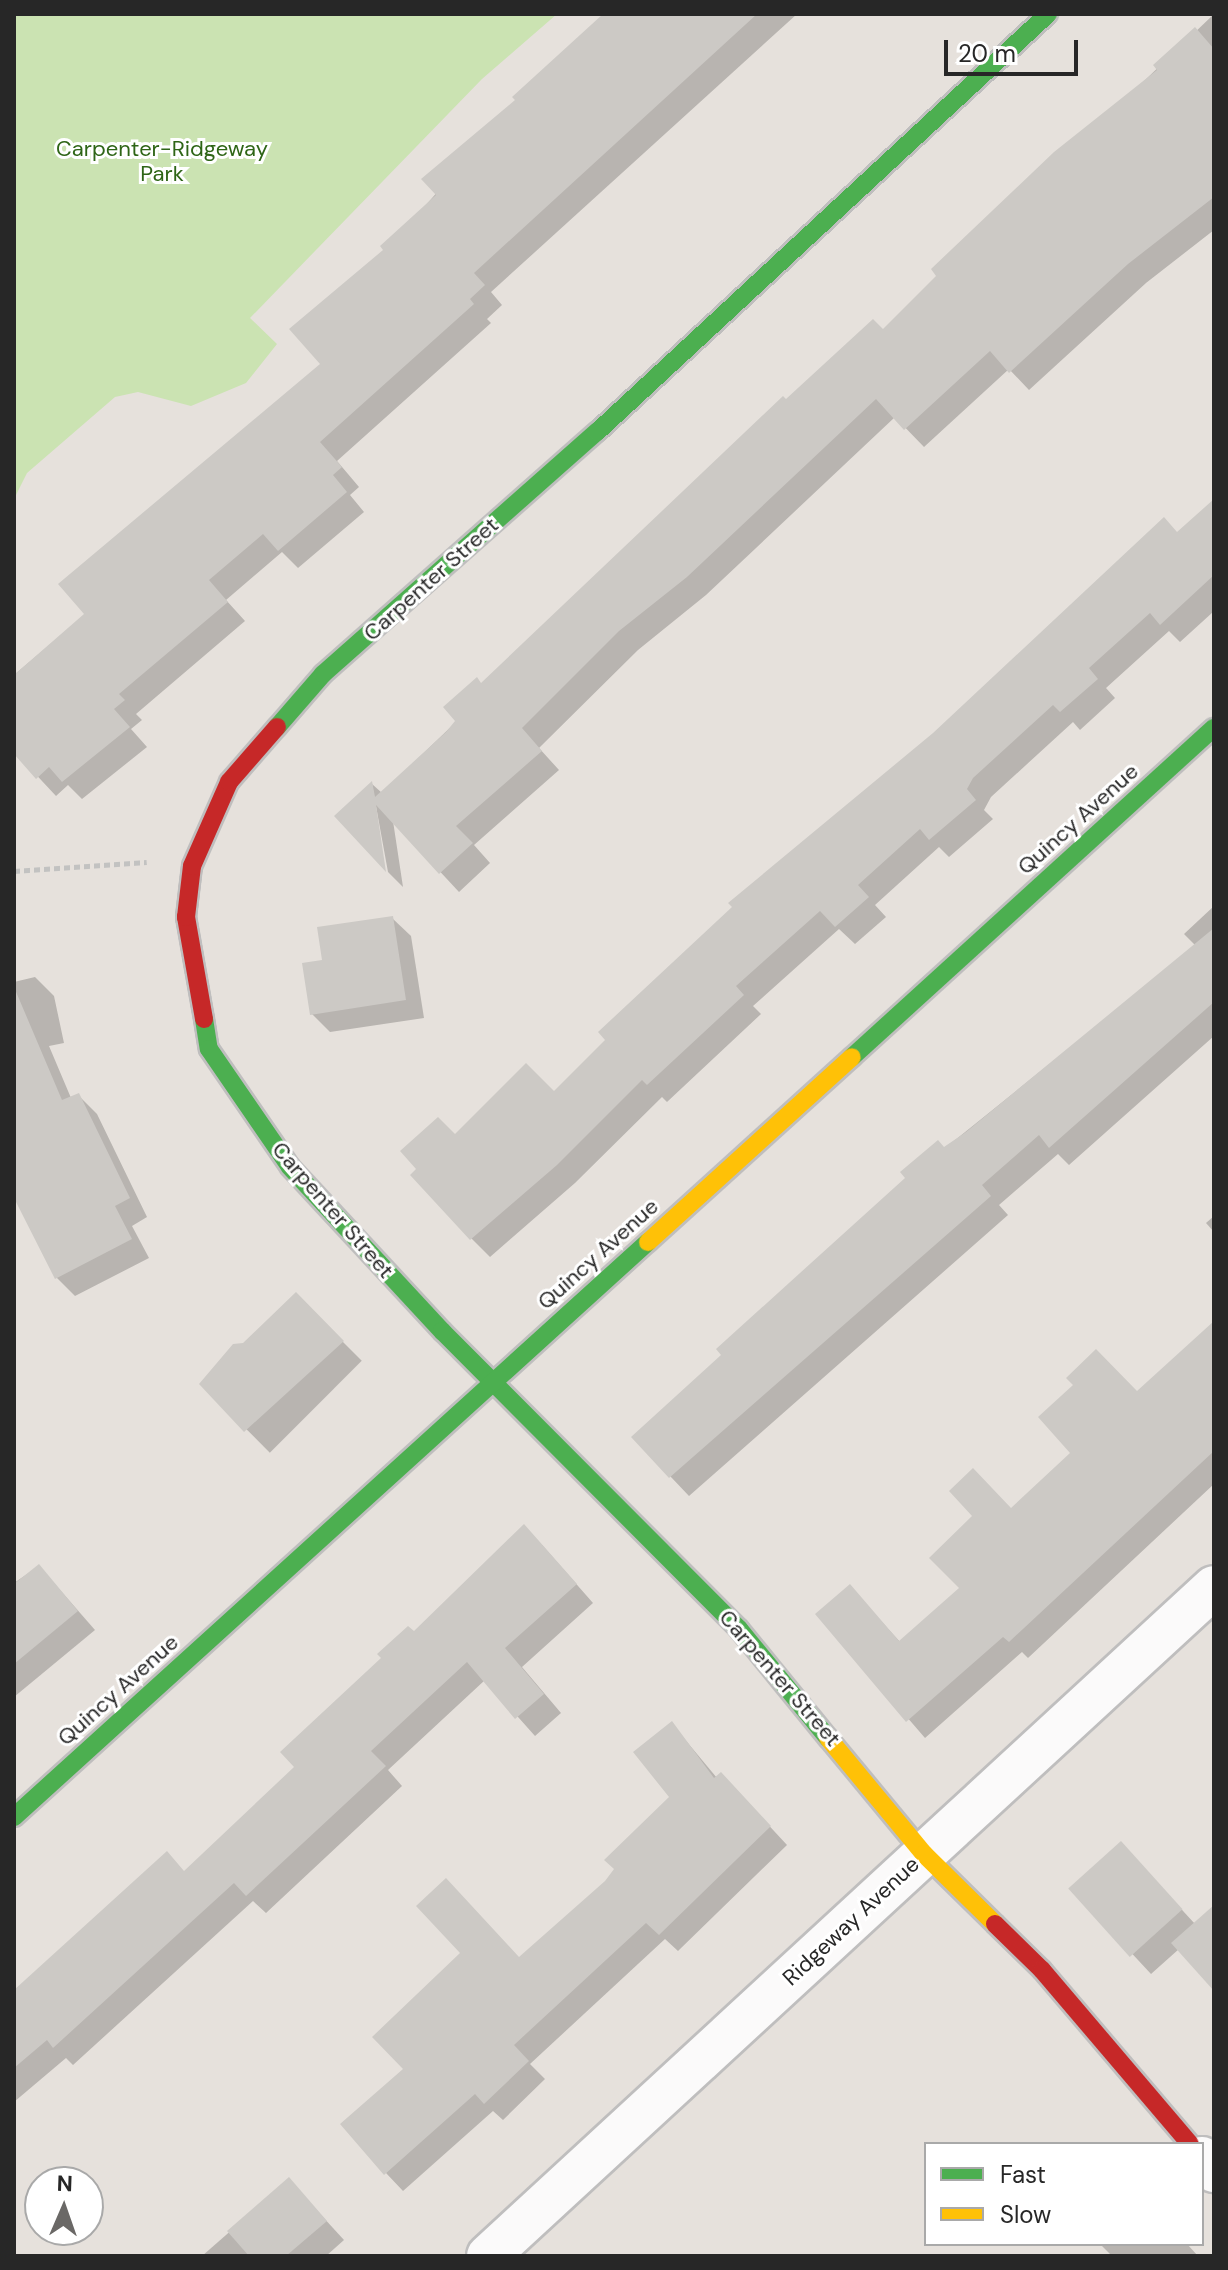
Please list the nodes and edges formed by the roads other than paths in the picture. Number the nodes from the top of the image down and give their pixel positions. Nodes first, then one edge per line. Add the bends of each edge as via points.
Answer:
1 (1048, 14) edge
2 (1214, 728) edge
3 (494, 1381) junction
4 (1214, 1587) edge
5 (14, 1817) edge
6 (924, 1854) junction
7 (1188, 2142) edge
8 (488, 2256) edge

1 - 3 street, Carpenter Street via 597,432 323,674 229,782 192,866 186,917 209,1049 290,1167
2 - 3 street, Quincy Avenue
3 - 5 street, Quincy Avenue
3 - 6 street, Carpenter Street via 739,1629
4 - 6 street, Ridgeway Avenue
6 - 7 street, Carpenter Street via 1042,1970
6 - 8 street, Ridgeway Avenue

